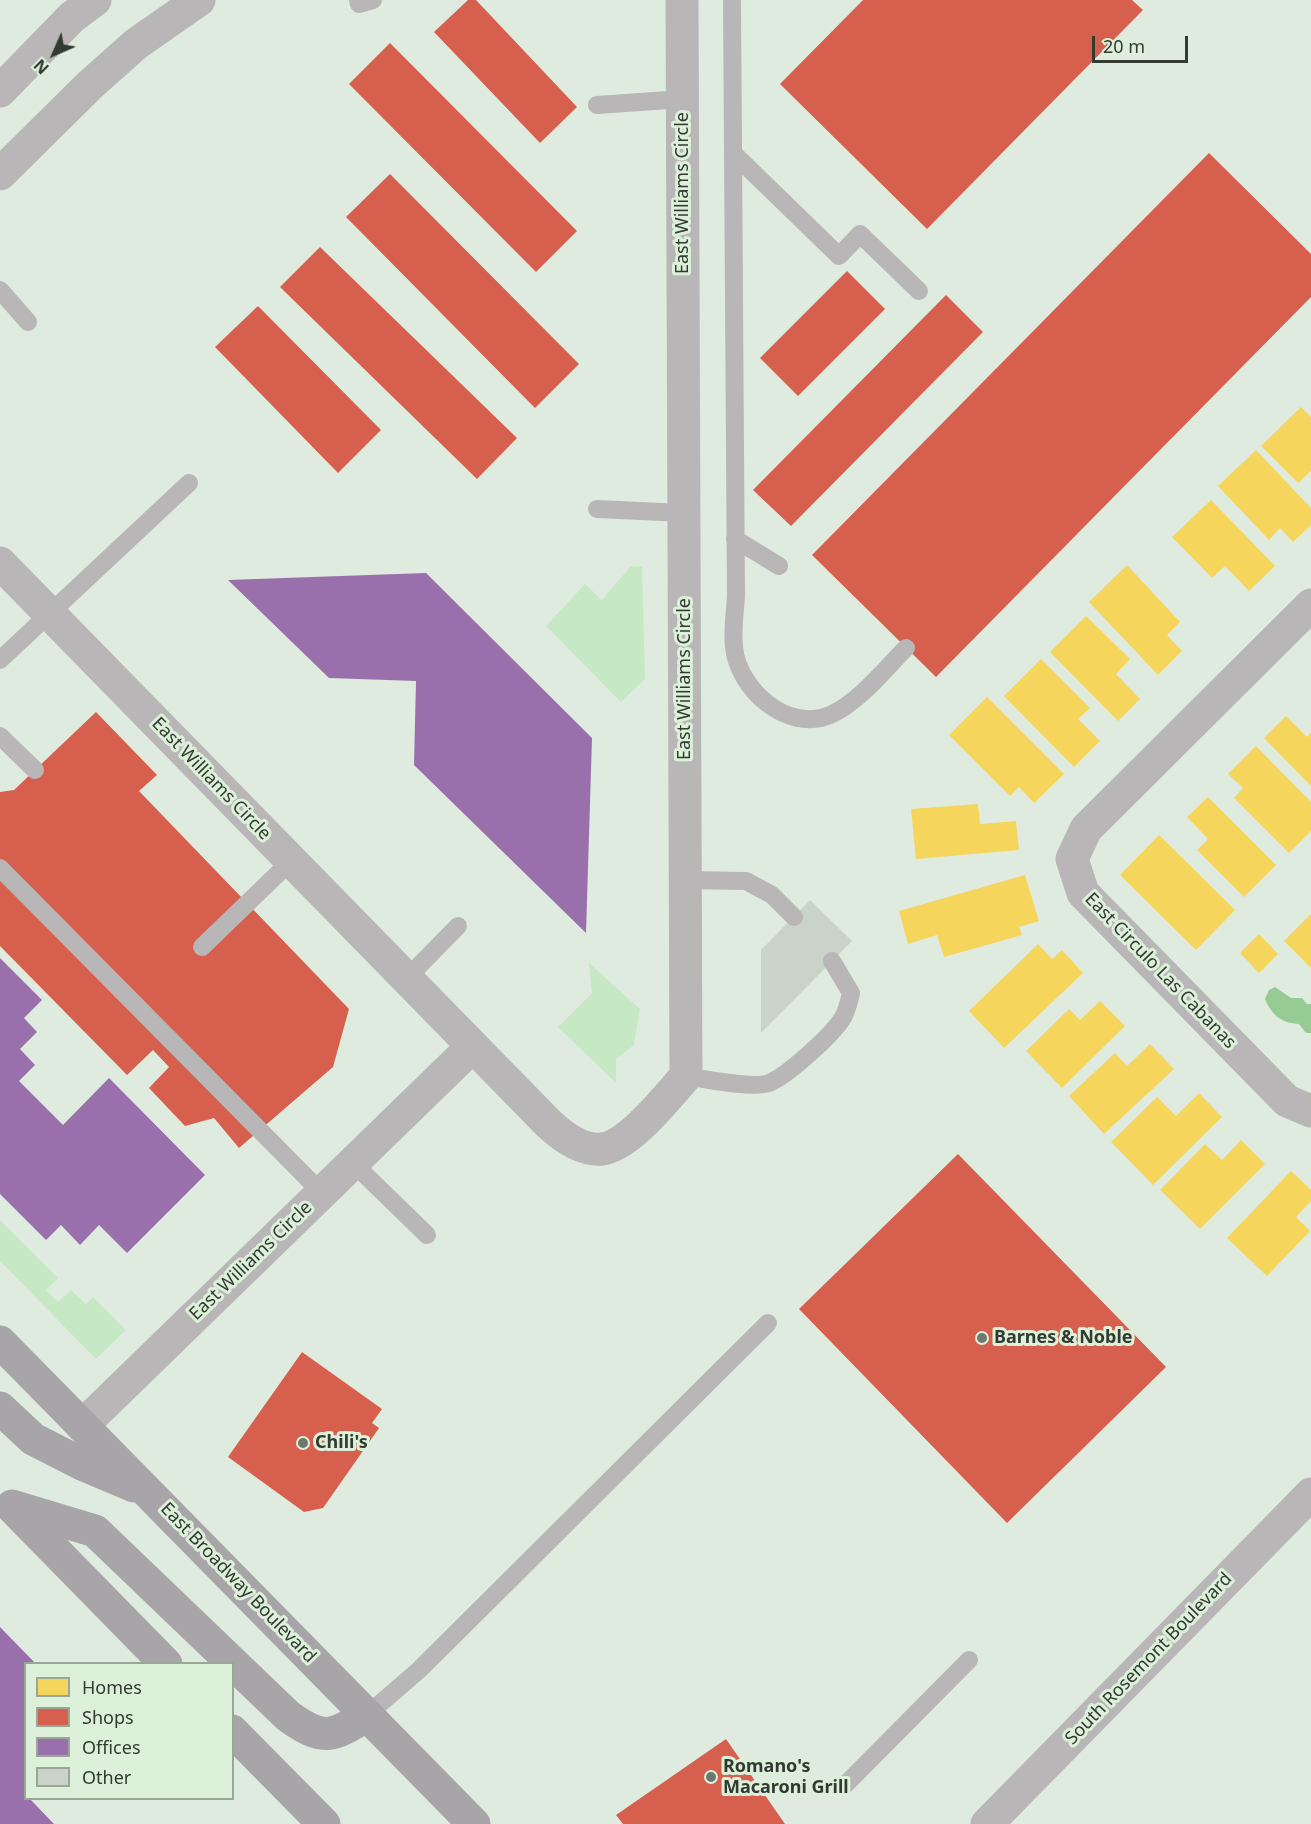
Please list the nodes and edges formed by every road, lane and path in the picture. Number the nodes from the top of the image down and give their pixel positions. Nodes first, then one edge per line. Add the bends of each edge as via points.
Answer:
1 (94, 0) edge
2 (199, 0) edge
3 (358, 0) edge
4 (373, 0) edge
5 (682, 0) edge
6 (732, 0) edge
7 (0, 90) edge
8 (683, 99) junction
9 (597, 105) dead end
10 (733, 153) junction
11 (0, 174) edge
12 (0, 290) edge
13 (919, 291) dead end
14 (28, 322) dead end
15 (189, 483) dead end
16 (597, 509) dead end
17 (684, 513) junction
18 (735, 539) junction
19 (0, 563) edge
20 (779, 566) dead end
21 (1311, 605) edge
22 (48, 612) junction
23 (906, 648) dead end
24 (0, 660) edge
25 (0, 736) edge
26 (35, 770) dead end
27 (291, 861) junction
28 (0, 868) edge
29 (686, 880) junction
30 (794, 916) dead end
31 (458, 926) dead end
32 (202, 947) dead end
33 (832, 961) dead end
34 (406, 979) junction
35 (472, 1047) junction
36 (686, 1076) junction
37 (1311, 1111) edge
38 (353, 1163) junction
39 (322, 1193) junction
40 (427, 1235) dead end
41 (768, 1323) dead end
42 (0, 1342) edge
43 (0, 1408) edge
44 (82, 1426) junction
45 (149, 1492) junction
46 (1311, 1494) edge
47 (6, 1501) edge
48 (969, 1660) dead end
49 (164, 1662) edge
50 (232, 1662) edge
51 (234, 1664) edge
52 (368, 1715) junction
53 (234, 1733) edge
54 (844, 1786) dead end
55 (324, 1824) edge
56 (474, 1824) edge
57 (987, 1824) edge

1 - 7 street
2 - 11 street via 136,44
3 - 4 lane via 359,4
5 - 8 street, East Williams Circle
6 - 10 lane
8 - 9 lane
8 - 17 street, East Williams Circle
10 - 13 lane via 838,256 860,234
10 - 18 lane
12 - 14 lane
15 - 22 lane
16 - 17 lane
17 - 29 street, East Williams Circle
18 - 20 lane
18 - 23 lane via 734,648 742,672 768,704 787,714 828,716 849,705
19 - 22 street, East Williams Circle
21 - 37 street, East Circulo Las Cabanas via 1086,829 1072,859 1083,893 1287,1101
22 - 24 lane
22 - 27 street, East Williams Circle
25 - 26 lane
27 - 32 lane
27 - 34 street, East Williams Circle
28 - 39 lane
29 - 30 lane via 746,881 772,895
29 - 36 street, East Williams Circle
31 - 34 lane
33 - 36 lane via 851,993 843,1018 820,1045 790,1069 768,1084
34 - 35 street, East Williams Circle
35 - 36 street, East Williams Circle via 563,1137 579,1145 603,1149 626,1139
35 - 38 street, East Williams Circle
38 - 39 street, East Williams Circle
38 - 40 lane
39 - 44 street, East Williams Circle
41 - 52 lane via 435,1655
42 - 44 main road, East Broadway Boulevard
43 - 45 main road via 33,1439
44 - 45 main road, East Broadway Boulevard
45 - 52 main road, East Broadway Boulevard
46 - 57 street, South Rosemont Boulevard
47 - 49 main road
47 - 50 main road via 96,1531
48 - 54 lane
51 - 52 main road via 306,1729 328,1735
52 - 56 main road, East Broadway Boulevard
53 - 55 main road

